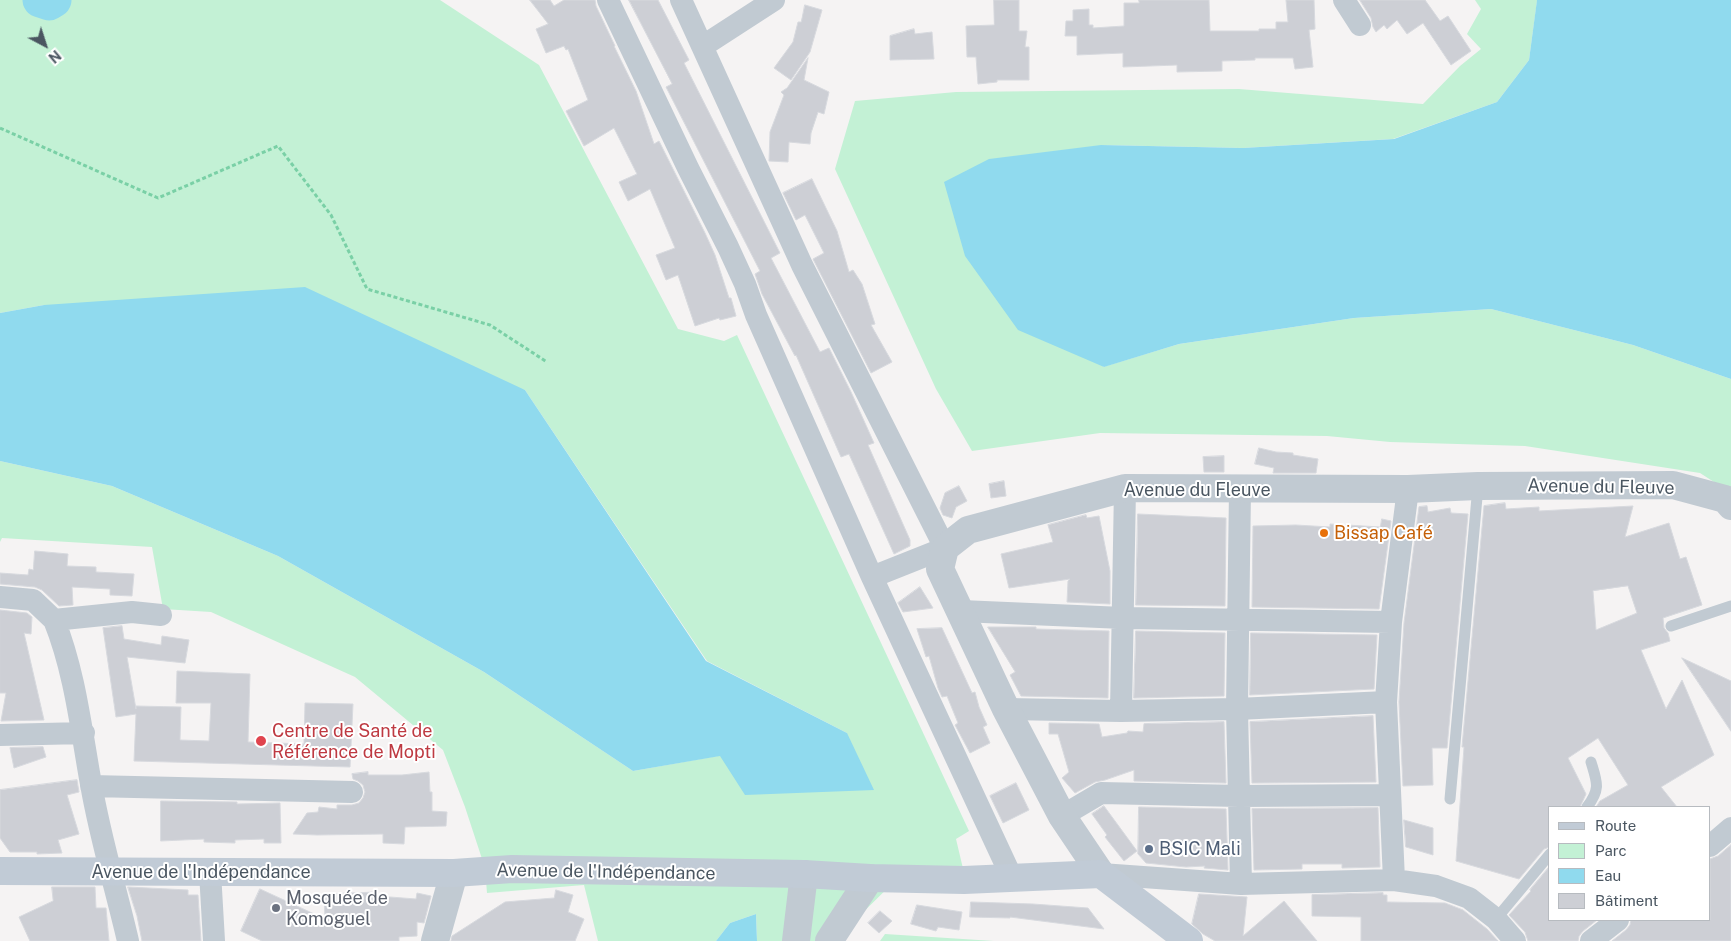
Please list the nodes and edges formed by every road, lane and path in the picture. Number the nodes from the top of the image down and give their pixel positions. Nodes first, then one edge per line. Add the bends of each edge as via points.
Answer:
1 (608, 0) edge
2 (681, 0) edge
3 (774, 0) edge
4 (1344, 0) edge
5 (1360, 25) dead end
6 (703, 46) junction
7 (0, 128) edge
8 (547, 362) dead end
9 (1478, 486) junction
10 (1125, 488) junction
11 (1240, 490) junction
12 (1408, 490) junction
13 (1731, 506) edge
14 (945, 548) junction
15 (872, 577) junction
16 (0, 597) edge
17 (1731, 606) edge
18 (961, 611) junction
19 (161, 615) dead end
20 (1123, 618) junction
21 (54, 620) junction
22 (1238, 620) junction
23 (1391, 622) junction
24 (1670, 626) dead end
25 (1386, 702) junction
26 (1006, 708) junction
27 (1237, 710) junction
28 (1121, 711) junction
29 (84, 733) junction
30 (0, 735) edge
31 (1591, 762) dead end
32 (91, 786) junction
33 (352, 792) dead end
34 (1390, 795) junction
35 (1238, 796) junction
36 (1450, 799) dead end
37 (1588, 806) edge
38 (1062, 816) junction
39 (1731, 828) edge
40 (1711, 845) edge
41 (1548, 856) edge
42 (0, 871) edge
43 (111, 872) junction
44 (210, 872) junction
45 (454, 873) junction
46 (804, 874) junction
47 (1101, 874) junction
48 (870, 878) junction
49 (1012, 878) junction
50 (1394, 880) junction
51 (1241, 884) junction
52 (1496, 919) junction
53 (1617, 921) edge
54 (128, 941) edge
55 (214, 941) edge
56 (435, 941) edge
57 (796, 941) edge
58 (829, 941) edge
59 (1189, 941) edge
60 (1515, 941) edge
61 (1592, 941) edge

1 - 15 street via 745,284
2 - 6 street
3 - 6 street
4 - 5 street
6 - 14 street via 802,264
7 - 8 path via 158,198 278,146 331,215 367,289 490,325
9 - 12 street, Avenue du Fleuve
9 - 13 street, Avenue du Fleuve via 1673,485 1725,499
9 - 36 lane
10 - 11 street, Avenue du Fleuve
10 - 14 street, Avenue du Fleuve via 968,530
10 - 20 street
11 - 12 street, Avenue du Fleuve
11 - 22 street
12 - 23 street
14 - 15 street
14 - 18 street via 940,569
15 - 49 street
16 - 21 street via 33,600
17 - 24 lane
18 - 20 street
18 - 26 street
19 - 21 street via 132,612
20 - 22 street
20 - 28 street
21 - 29 street via 63,644
22 - 23 street
22 - 27 street
23 - 25 street
25 - 27 street
25 - 34 street
26 - 28 street
26 - 38 street
27 - 28 street
27 - 35 street
29 - 30 street
29 - 32 street
31 - 37 lane via 1597,781 1595,796
32 - 33 street
32 - 43 street
34 - 35 street
34 - 50 street
35 - 38 street via 1101,793
35 - 51 street
38 - 47 street
39 - 40 street
41 - 52 lane
42 - 43 main road, Avenue de l'Indépendance
43 - 44 main road, Avenue de l'Indépendance
43 - 54 street
44 - 45 main road, Avenue de l'Indépendance
44 - 55 street
45 - 46 main road, Avenue de l'Indépendance via 512,869
45 - 56 street
46 - 48 main road, Avenue de l'Indépendance
46 - 57 street
47 - 49 main road, Avenue de l'Indépendance
47 - 51 street
47 - 59 main road
48 - 49 main road, Avenue de l'Indépendance
48 - 58 street
50 - 51 street
50 - 52 street via 1436,886 1469,898
52 - 60 street
53 - 61 street

